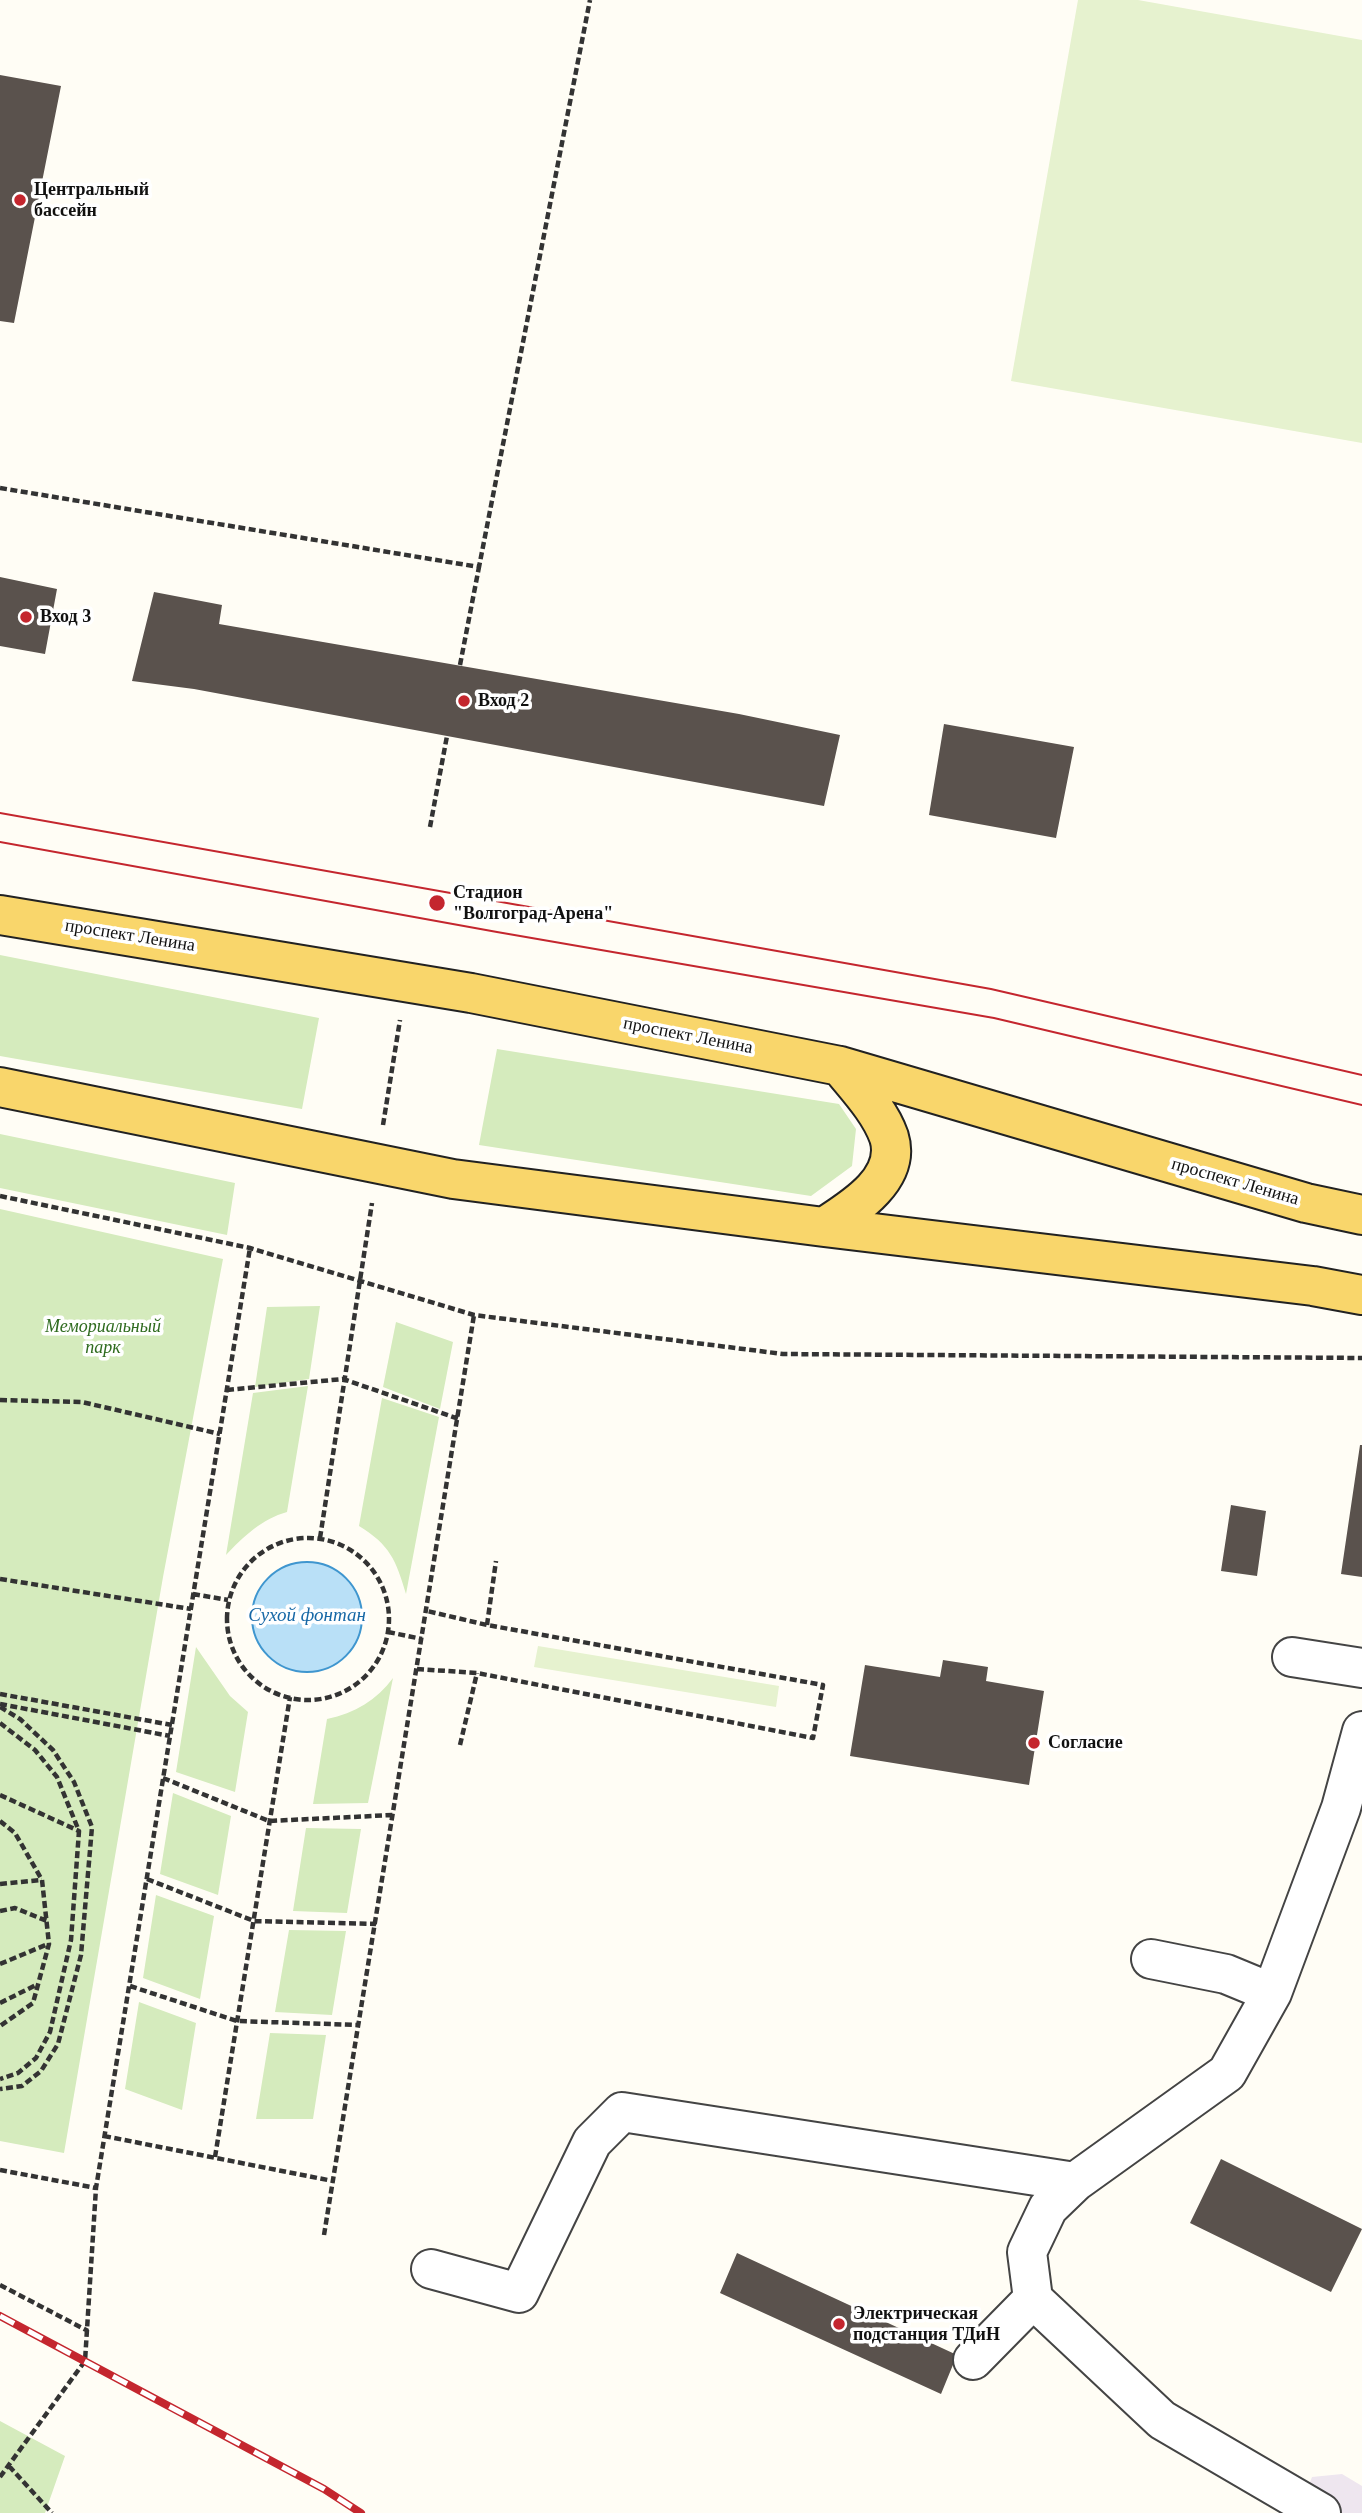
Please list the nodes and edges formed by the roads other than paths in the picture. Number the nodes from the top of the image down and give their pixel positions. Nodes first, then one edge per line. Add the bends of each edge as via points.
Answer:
1 (0, 915) edge
2 (840, 1066) junction
3 (0, 1087) edge
4 (1362, 1215) edge
5 (824, 1227) junction
6 (1362, 1295) edge
7 (1292, 1657) dead end
8 (1362, 1668) edge
9 (1362, 1731) edge
10 (1151, 1959) dead end
11 (1272, 1993) junction
12 (1075, 2182) junction
13 (431, 2269) dead end
14 (1033, 2300) junction
15 (973, 2360) dead end
16 (1321, 2513) edge

1 - 2 main road, проспект Ленина via 407,981
2 - 4 main road, проспект Ленина via 1306,1203
2 - 5 main road via 889,1138 889,1164 874,1190
3 - 5 main road via 466,1181
5 - 6 main road
7 - 8 lane
9 - 11 lane via 1341,1808
10 - 11 lane via 1226,1974
11 - 12 lane via 1227,2073
12 - 13 lane via 622,2112 592,2143 519,2293
12 - 14 lane via 1048,2208 1027,2252
14 - 15 lane
14 - 16 lane via 1162,2420

